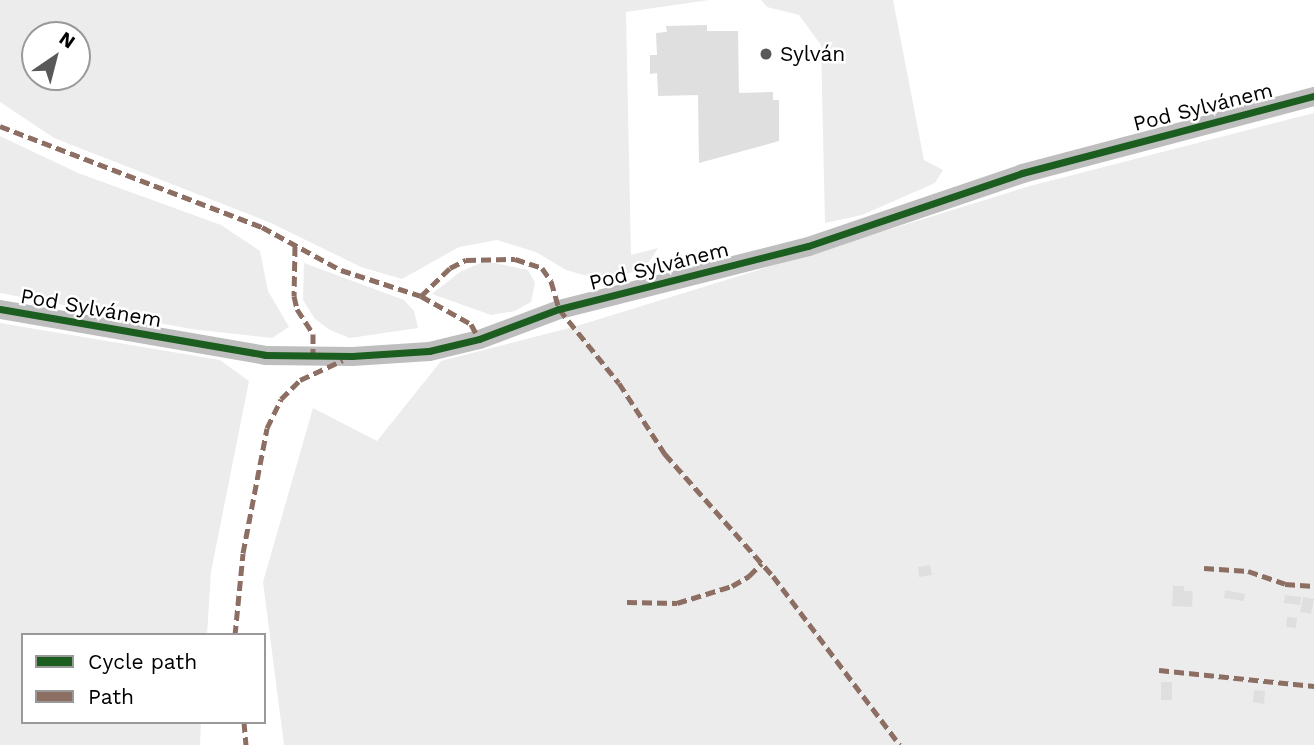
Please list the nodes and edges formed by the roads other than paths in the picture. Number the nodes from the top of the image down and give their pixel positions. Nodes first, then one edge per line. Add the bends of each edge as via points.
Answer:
1 (1314, 96) edge
2 (0, 309) edge

1 - 2 street, Pod Sylvánem via 1022,173 807,246 559,309 479,339 429,351 265,355

